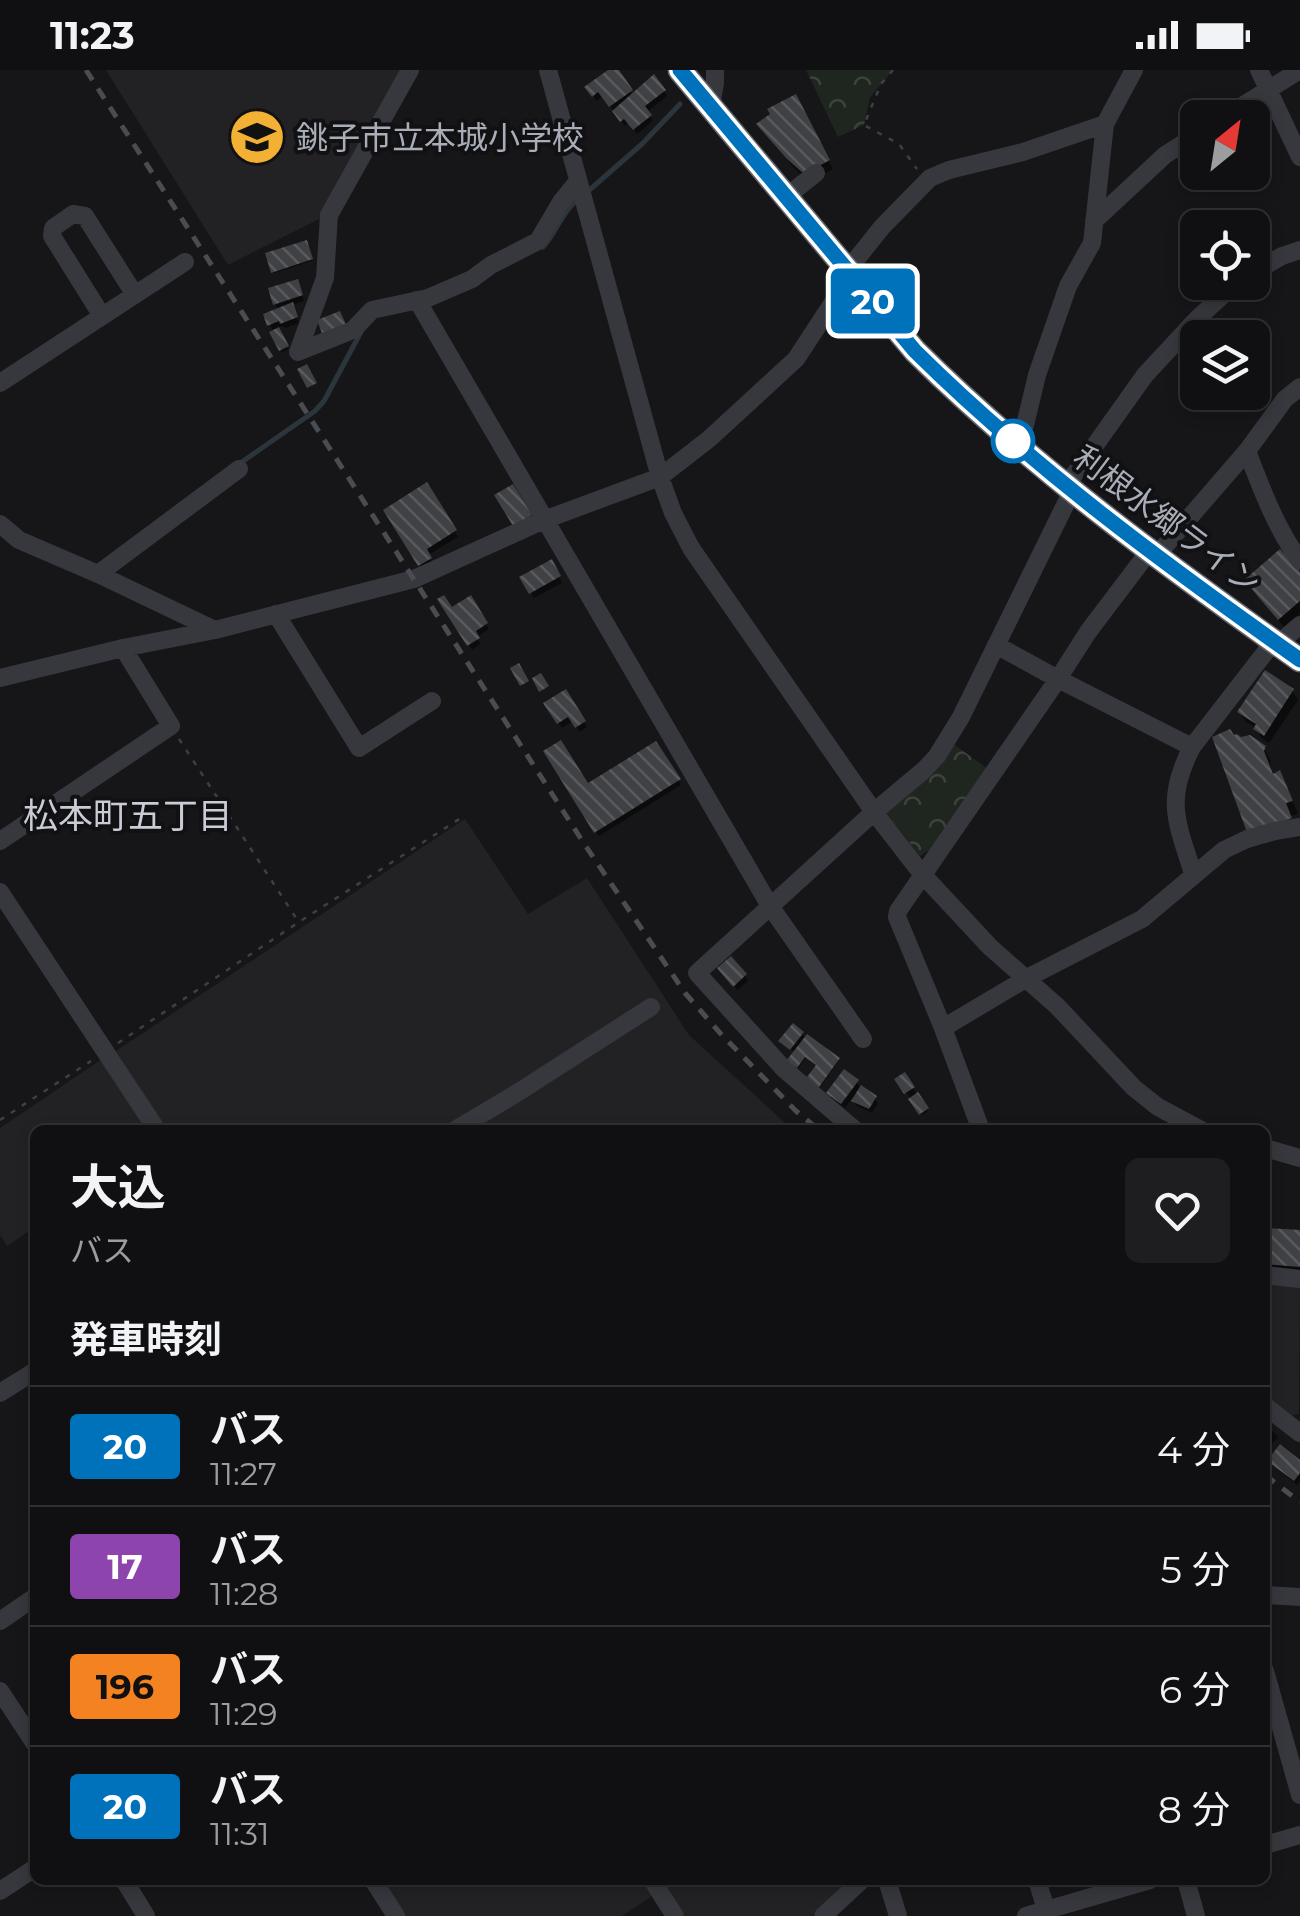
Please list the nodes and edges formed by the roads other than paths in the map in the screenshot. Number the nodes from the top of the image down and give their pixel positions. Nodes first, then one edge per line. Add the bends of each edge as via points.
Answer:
1 (410, 70) edge
2 (548, 70) edge
3 (680, 70) edge
4 (715, 70) edge
5 (1134, 70) edge
6 (1259, 70) edge
7 (1300, 70) edge
8 (1268, 89) junction
9 (1251, 100) edge
10 (711, 106) junction
11 (1105, 124) junction
12 (1296, 137) edge
13 (1180, 145) edge
14 (1300, 158) edge
15 (816, 173) dead end
16 (580, 191) junction
17 (786, 197) junction
18 (1094, 221) junction
19 (1300, 250) edge
20 (185, 262) dead end
21 (1270, 263) edge
22 (849, 273) junction
23 (135, 294) junction
24 (417, 300) junction
25 (1217, 300) edge
26 (102, 316) junction
27 (0, 383) edge
28 (1300, 387) edge
29 (1014, 442) junction
30 (1248, 451) junction
31 (239, 469) dead end
32 (660, 476) junction
33 (1069, 488) junction
34 (544, 520) junction
35 (0, 524) edge
36 (1153, 553) junction
37 (1300, 561) edge
38 (98, 574) junction
39 (276, 614) junction
40 (1300, 625) edge
41 (215, 630) junction
42 (1276, 643) junction
43 (996, 645) junction
44 (122, 648) junction
45 (1300, 660) edge
46 (0, 678) edge
47 (1058, 679) junction
48 (432, 702) dead end
49 (1192, 746) junction
50 (874, 812) junction
51 (1300, 827) edge
52 (0, 841) edge
53 (922, 874) junction
54 (1193, 874) junction
55 (0, 892) edge
56 (770, 906) junction
57 (1028, 978) junction
58 (650, 1007) dead end
59 (943, 1028) junction
60 (863, 1039) dead end
61 (154, 1125) edge
62 (464, 1125) edge
63 (849, 1125) edge
64 (978, 1125) edge
65 (1186, 1125) edge
66 (1270, 1149) edge
67 (1300, 1158) edge
68 (1270, 1276) edge
69 (1300, 1279) edge
70 (30, 1374) edge
71 (0, 1393) edge
72 (1270, 1409) edge
73 (1298, 1428) edge
74 (1270, 1595) edge
75 (1300, 1597) edge
76 (30, 1600) edge
77 (0, 1621) edge
78 (1270, 1689) edge
79 (0, 1691) edge
80 (30, 1736) edge
81 (1300, 1795) edge
82 (1300, 1835) edge
83 (1270, 1844) edge
84 (30, 1871) edge
85 (127, 1885) edge
86 (376, 1885) edge
87 (655, 1885) edge
88 (857, 1885) edge
89 (888, 1885) edge
90 (1039, 1885) edge
91 (1134, 1885) edge
92 (1187, 1885) edge
93 (0, 1892) edge
94 (1047, 1913) edge
95 (146, 1916) edge
96 (396, 1916) edge
97 (675, 1916) edge
98 (824, 1916) edge
99 (898, 1916) edge
100 (1026, 1916) edge
101 (1196, 1916) edge

1 - 24 street via 329,215 325,278 298,352 353,330 372,310
2 - 16 street
3 - 10 highway, 利根水郷ライン
4 - 10 street
5 - 11 street
6 - 8 street
7 - 8 street
8 - 9 street
8 - 12 street
10 - 17 highway, 利根水郷ライン
11 - 18 street
11 - 22 street via 930,178
12 - 14 street
13 - 18 street
15 - 17 street
16 - 24 street via 562,202 538,241 472,280
16 - 32 street
17 - 22 highway, 利根水郷ライン
18 - 29 street via 1092,243 1068,286
19 - 21 street
20 - 23 street
22 - 29 highway, 利根水郷ライン via 915,351
22 - 32 street via 796,358
23 - 26 street
23 - 26 street via 85,216 73,214 52,236
24 - 34 street
25 - 33 street via 1145,375
26 - 27 street
28 - 30 street
29 - 33 highway, 利根水郷ライン
30 - 36 street
30 - 37 street
31 - 38 street
32 - 34 street
32 - 50 street via 690,548
33 - 36 highway, 利根水郷ライン
33 - 43 street
34 - 39 street via 414,579
34 - 56 street
35 - 38 street via 19,540
36 - 42 highway, 利根水郷ライン
36 - 47 street
38 - 41 street
39 - 41 street
39 - 48 street via 360,748
40 - 42 street
41 - 44 street
42 - 45 highway, 利根水郷ライン
42 - 49 street
43 - 47 street
43 - 50 street via 948,742
44 - 46 street
44 - 52 street via 170,726
47 - 49 street
47 - 53 street
49 - 54 street via 1175,793 1175,820
50 - 53 street
50 - 56 street
51 - 54 street via 1246,839
53 - 57 street via 990,948
53 - 59 street via 897,917
54 - 57 street via 1142,919
55 - 61 street
56 - 60 street
56 - 63 street via 697,972 784,1070
57 - 59 street
57 - 65 street via 1134,1088
58 - 62 street
59 - 64 street
66 - 67 street
68 - 69 street
70 - 71 street
72 - 73 street
74 - 75 street
76 - 77 street
78 - 81 street
79 - 80 street
82 - 83 street
84 - 93 street
85 - 95 street
86 - 96 street
87 - 97 street
88 - 98 street
89 - 99 street
90 - 94 street
91 - 94 street
92 - 101 street
94 - 100 street

